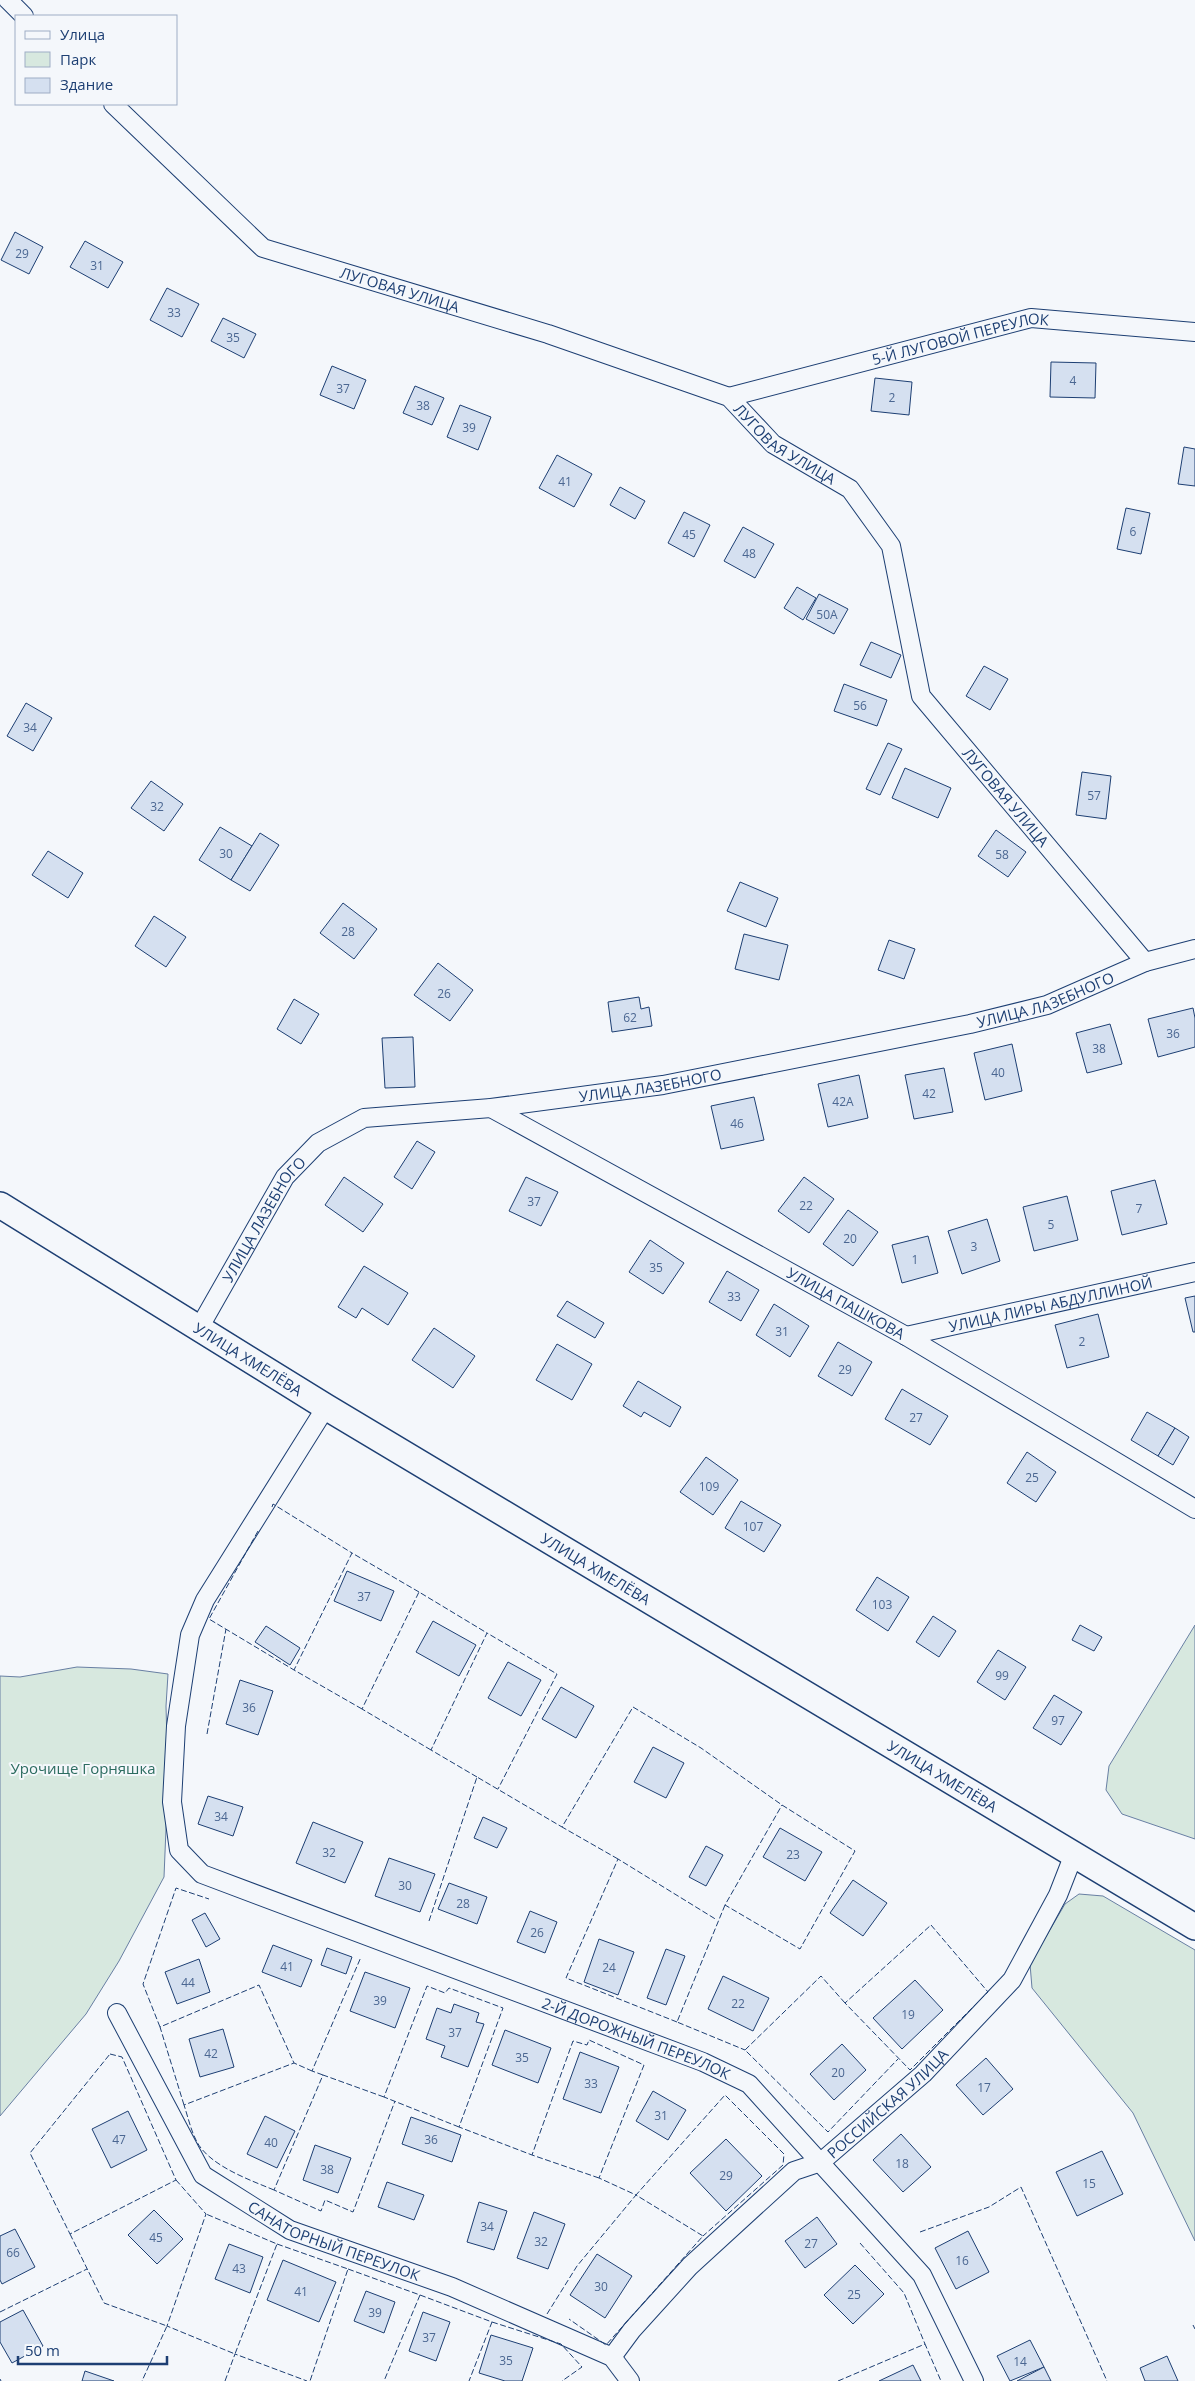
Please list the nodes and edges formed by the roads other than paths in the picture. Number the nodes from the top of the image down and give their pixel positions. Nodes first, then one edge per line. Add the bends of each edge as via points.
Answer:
1 (8, 0) edge
2 (23, 15) edge
3 (115, 105) edge
4 (1195, 332) edge
5 (729, 397) junction
6 (1195, 949) edge
7 (1145, 962) junction
8 (491, 1108) junction
9 (0, 1205) edge
10 (0, 1222) edge
11 (1195, 1272) edge
12 (198, 1330) junction
13 (906, 1336) junction
14 (326, 1407) junction
15 (1195, 1510) edge
16 (1074, 1854) junction
17 (1195, 1927) edge
18 (117, 2013) dead end
19 (821, 2162) junction
20 (612, 2357) junction
21 (630, 2381) edge
22 (974, 2381) edge

1 - 2 street
3 - 5 street, ЛУГОВАЯ УЛИЦА via 263,248 548,334
4 - 5 street, 5-Й ЛУГОВОЙ ПЕРЕУЛОК via 1031,318
5 - 7 street, ЛУГОВАЯ УЛИЦА via 773,444 850,489 891,546 921,696
6 - 7 street, УЛИЦА ЛАЗЕБНОГО
7 - 8 street, УЛИЦА ЛАЗЕБНОГО via 1046,1005 970,1024 663,1085
8 - 12 street, УЛИЦА ЛАЗЕБНОГО via 364,1118 318,1143 285,1177
8 - 13 street, УЛИЦА ПАШКОВА
9 - 12 main road, УЛИЦА ХМЕЛЁВА
10 - 12 main road
11 - 13 street, УЛИЦА ЛИРЫ АБДУЛЛИНОЙ
12 - 14 main road, УЛИЦА ХМЕЛЁВА
13 - 15 street, УЛИЦА ПАШКОВА
14 - 16 main road, УЛИЦА ХМЕЛЁВА
14 - 19 street, 2-Й ДОРОЖНЫЙ ПЕРЕУЛОК via 205,1600 190,1636 176,1726 172,1802 180,1850 202,1874 703,2062 748,2084
16 - 17 main road, УЛИЦА ХМЕЛЁВА
16 - 19 street, РОССИЙСКАЯ УЛИЦА via 1058,1895 1012,1980 923,2074
18 - 20 street, САНАТОРНЫЙ ПЕРЕУЛОК via 202,2175 290,2230 452,2287
19 - 20 street, РОССИЙСКАЯ УЛИЦА via 794,2171 690,2266
19 - 22 street, 2-Й ДОРОЖНЫЙ ПЕРЕУЛОК via 922,2275
20 - 21 street, САНАТОРНЫЙ ПЕРЕУЛОК

